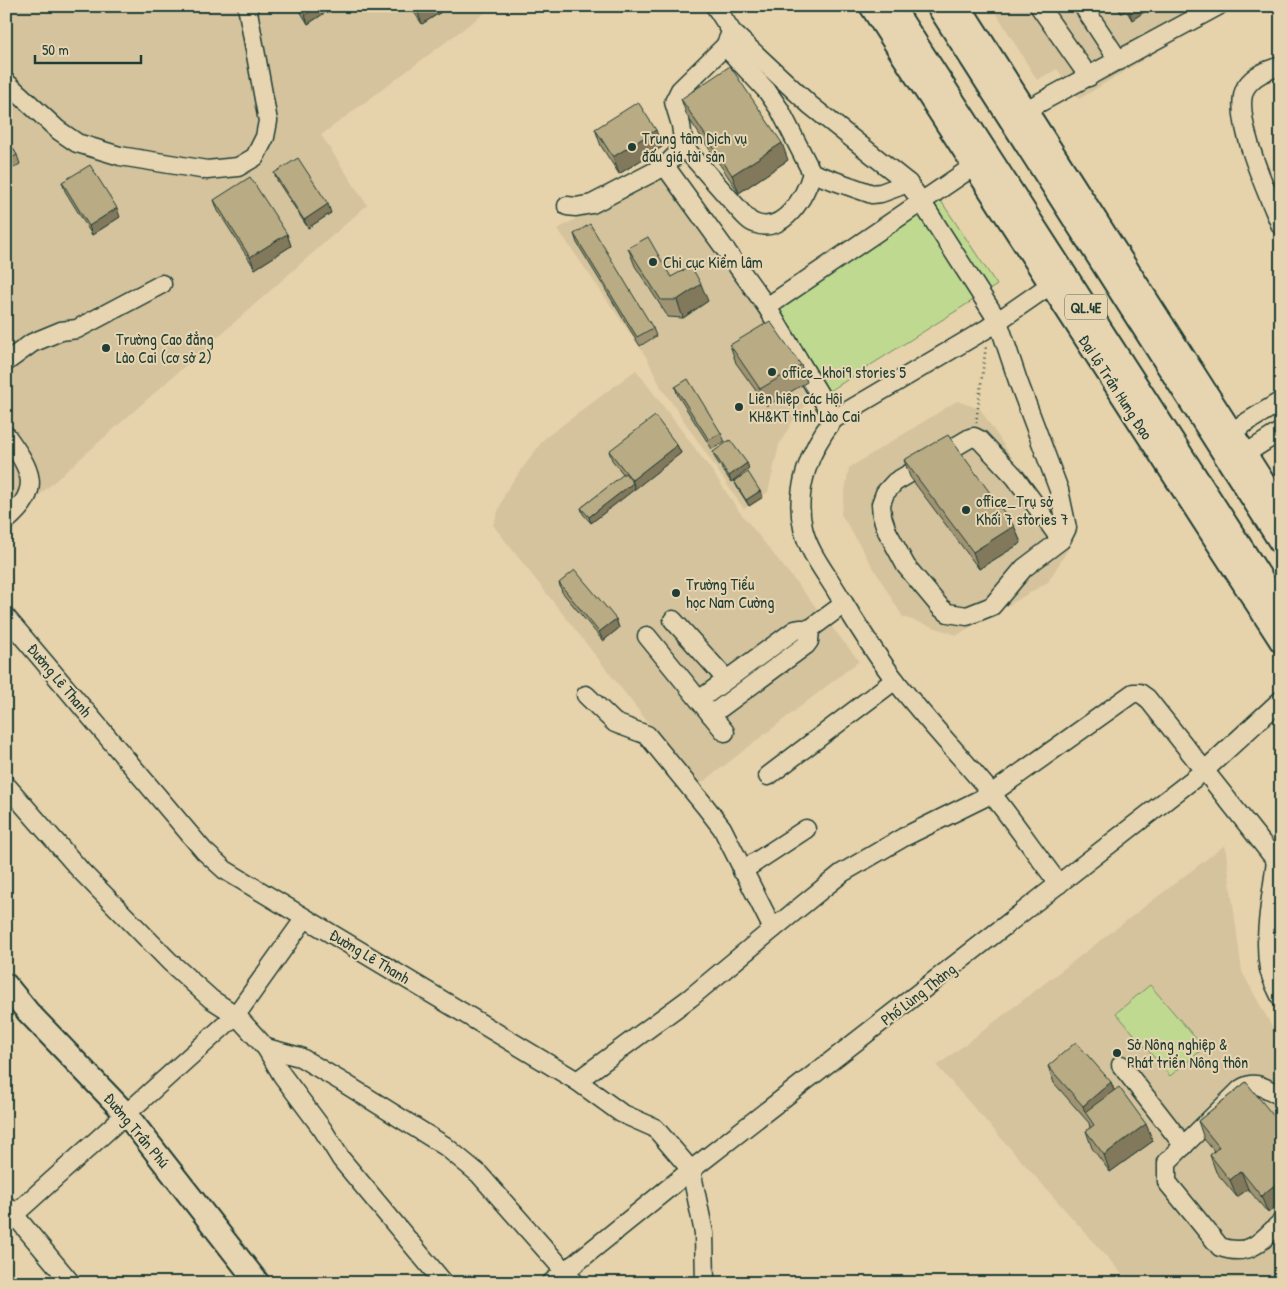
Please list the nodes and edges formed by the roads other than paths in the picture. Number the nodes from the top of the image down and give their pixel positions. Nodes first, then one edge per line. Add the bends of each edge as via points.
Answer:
1 (247, 6) edge
2 (715, 6) edge
3 (870, 6) edge
4 (892, 6) edge
5 (938, 6) edge
6 (959, 6) edge
7 (1040, 6) edge
8 (1084, 6) edge
9 (1218, 6) edge
10 (728, 39) junction
11 (1119, 61) junction
12 (1281, 66) edge
13 (1089, 77) junction
14 (6, 82) edge
15 (1026, 110) junction
16 (684, 147) junction
17 (665, 166) junction
18 (974, 166) junction
19 (812, 173) junction
20 (908, 183) junction
21 (921, 201) junction
22 (567, 206) dead end
23 (1281, 226) edge
24 (162, 284) dead end
25 (1050, 284) junction
26 (767, 307) junction
27 (993, 324) junction
28 (6, 362) edge
29 (1281, 401) edge
30 (834, 419) junction
31 (1281, 431) edge
32 (1231, 432) junction
33 (6, 435) edge
34 (1245, 454) junction
35 (1281, 510) edge
36 (6, 521) edge
37 (1061, 540) junction
38 (1281, 543) edge
39 (844, 604) junction
40 (1281, 609) edge
41 (6, 617) edge
42 (673, 620) dead end
43 (810, 629) junction
44 (647, 636) dead end
45 (1281, 641) edge
46 (726, 679) junction
47 (895, 680) junction
48 (586, 695) dead end
49 (699, 700) junction
50 (1281, 700) edge
51 (711, 715) junction
52 (725, 732) dead end
53 (1205, 770) junction
54 (768, 776) dead end
55 (6, 785) edge
56 (992, 794) junction
57 (806, 829) dead end
58 (1278, 864) edge
59 (742, 871) junction
60 (1059, 884) junction
61 (305, 918) junction
62 (773, 929) junction
63 (6, 985) edge
64 (1281, 998) edge
65 (236, 1015) junction
66 (266, 1048) junction
67 (1121, 1065) dead end
68 (577, 1081) junction
69 (1281, 1096) edge
70 (126, 1114) junction
71 (1184, 1146) junction
72 (691, 1170) junction
73 (9, 1214) edge
74 (1281, 1222) edge
75 (564, 1279) edge
76 (71, 1283) edge
77 (258, 1283) edge
78 (444, 1283) edge
79 (706, 1283) edge

1 - 14 street via 268,122 266,137 255,157 238,167 207,170 120,156 77,143 58,130
2 - 10 street
3 - 18 main road, Đại lộ Trần Hưng Đạo
4 - 40 main road, Đại lộ Trần Hưng Đạo / QL.4E
5 - 38 main road, QL.4E
6 - 15 main road
7 - 13 street
8 - 11 street
9 - 11 street
10 - 16 street via 676,97 675,109
10 - 19 street via 780,110
10 - 20 street
11 - 13 street
12 - 23 street via 1265,70 1252,80 1245,89 1242,115
13 - 15 street
15 - 32 main road
16 - 17 street
16 - 19 street via 742,213 759,225 781,220 791,212 801,201
17 - 22 street via 592,204
17 - 26 street
18 - 21 street
18 - 25 main road, Đại lộ Trần Hưng Đạo
19 - 20 street via 872,194
20 - 21 street
21 - 26 street
21 - 27 street
24 - 28 street via 77,329 61,331 32,343
25 - 27 street
25 - 45 main road, Đại lộ Trần Hưng Đạo
26 - 30 street
27 - 30 street
27 - 37 street via 1059,490 1068,528
29 - 32 street
30 - 39 street via 812,453 804,482 801,514 808,544
31 - 34 street
32 - 34 main road
33 - 36 street via 29,471 31,483 19,511
34 - 35 main road
37 - 37 street via 1024,568 992,606 967,616 948,613 896,550 884,524 881,504 885,493 895,482 974,437 1015,478
39 - 43 street
39 - 47 street
41 - 61 street, Đường Lê Thanh via 204,851 225,870
42 - 46 street
43 - 46 street via 795,630
43 - 51 street via 806,645
44 - 49 street
46 - 49 street
47 - 54 street
47 - 56 street
48 - 59 street via 615,723 648,734 722,828
49 - 51 street
50 - 53 street, Phố Lùng Thàng
51 - 52 street
53 - 56 street via 1147,698 1133,693
53 - 58 street
53 - 60 street, Phố Lùng Thàng
55 - 65 street via 81,871 170,962 203,993
56 - 60 street
56 - 62 street via 842,873
57 - 59 street
58 - 64 street via 1268,924 1268,953 1270,970
59 - 62 street
60 - 72 street, Phố Lùng Thàng
61 - 65 street
61 - 68 street, Đường Lê Thanh
62 - 68 street via 690,998
63 - 70 main road, Đường Trần Phú
65 - 66 street
65 - 70 street
66 - 75 street via 300,1057 462,1159 479,1174
66 - 78 street via 341,1159
67 - 71 street
68 - 72 street, Đường Lê Thanh via 621,1113 655,1128
69 - 71 street via 1256,1084 1248,1084
70 - 73 street
70 - 77 main road, Đường Trần Phú
71 - 74 street via 1167,1162 1167,1182 1220,1247 1242,1251 1253,1248
72 - 75 street, Phố Lùng Thàng
72 - 79 street, Đường Lê Thanh via 704,1233
73 - 76 street

